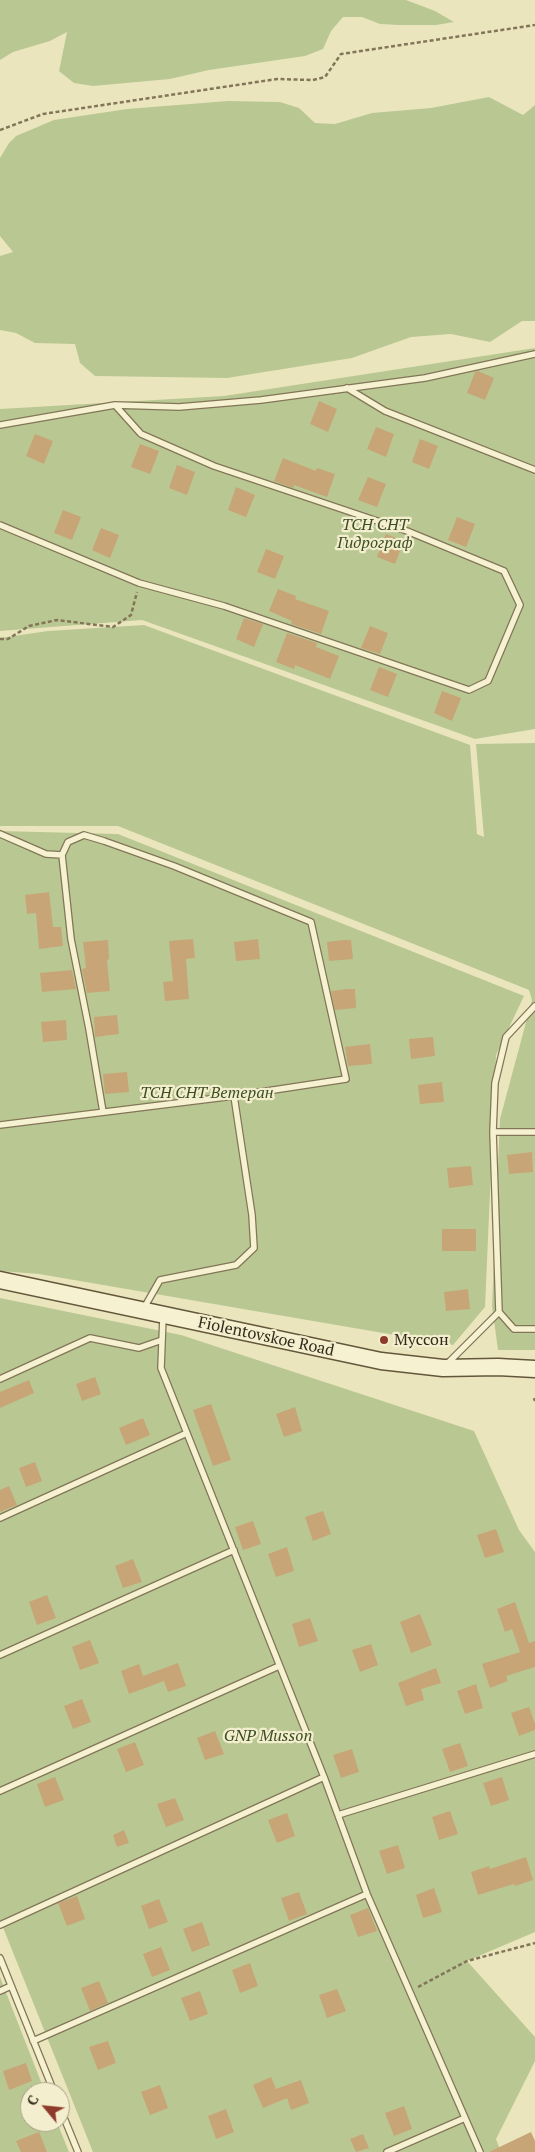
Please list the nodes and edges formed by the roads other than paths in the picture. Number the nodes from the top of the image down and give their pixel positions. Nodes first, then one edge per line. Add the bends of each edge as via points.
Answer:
1 (535, 354) edge
2 (347, 388) junction
3 (115, 406) junction
4 (0, 424) edge
5 (535, 470) edge
6 (0, 525) edge
7 (0, 834) edge
8 (62, 855) junction
9 (535, 1006) edge
10 (234, 1096) junction
11 (103, 1112) junction
12 (0, 1125) edge
13 (493, 1132) junction
14 (535, 1132) edge
15 (0, 1280) edge
16 (142, 1311) junction
17 (499, 1312) junction
18 (163, 1315) junction
19 (535, 1329) edge
20 (162, 1340) junction
21 (443, 1368) junction
22 (535, 1369) edge
23 (0, 1379) edge
24 (187, 1433) junction
25 (0, 1518) edge
26 (234, 1550) junction
27 (0, 1655) edge
28 (279, 1666) junction
29 (535, 1754) edge
30 (324, 1777) junction
31 (0, 1791) edge
32 (338, 1815) junction
33 (367, 1894) junction
34 (0, 1925) edge
35 (0, 1958) edge
36 (11, 1986) junction
37 (0, 1991) edge
38 (33, 2042) junction
39 (50, 2082) edge
40 (465, 2118) junction
41 (70, 2132) edge
42 (78, 2152) edge
43 (387, 2152) edge
44 (480, 2152) edge

1 - 2 lane via 425,378
2 - 3 lane via 179,407
2 - 5 lane via 385,411
3 - 4 lane
3 - 6 lane via 141,434 214,466 407,531 504,571 520,605 488,681 469,690 224,606 139,583
7 - 8 lane via 46,854
8 - 10 lane via 68,842 84,835 174,866 312,922 346,1079
8 - 11 lane via 71,939
9 - 13 lane via 506,1037 494,1083
10 - 11 lane
10 - 16 lane via 254,1248 236,1265 160,1280
11 - 12 lane
13 - 14 lane
13 - 17 lane
15 - 16 main road, Fiolentovskoe Road
16 - 18 main road, Fiolentovskoe Road
17 - 19 lane via 514,1329
17 - 21 lane
18 - 20 lane
18 - 21 main road, Fiolentovskoe Road via 382,1361
20 - 23 lane via 139,1348 90,1338
20 - 24 lane via 161,1368
21 - 22 main road, Fiolentovskoe Road via 498,1366
24 - 25 lane
24 - 26 lane
26 - 27 lane
26 - 28 lane
28 - 30 lane
28 - 31 lane
29 - 32 lane
30 - 32 lane
30 - 34 lane
32 - 33 lane
33 - 38 lane
33 - 40 lane
35 - 36 lane
36 - 37 lane
36 - 38 lane
38 - 39 lane
40 - 43 lane
40 - 44 lane
41 - 42 lane

